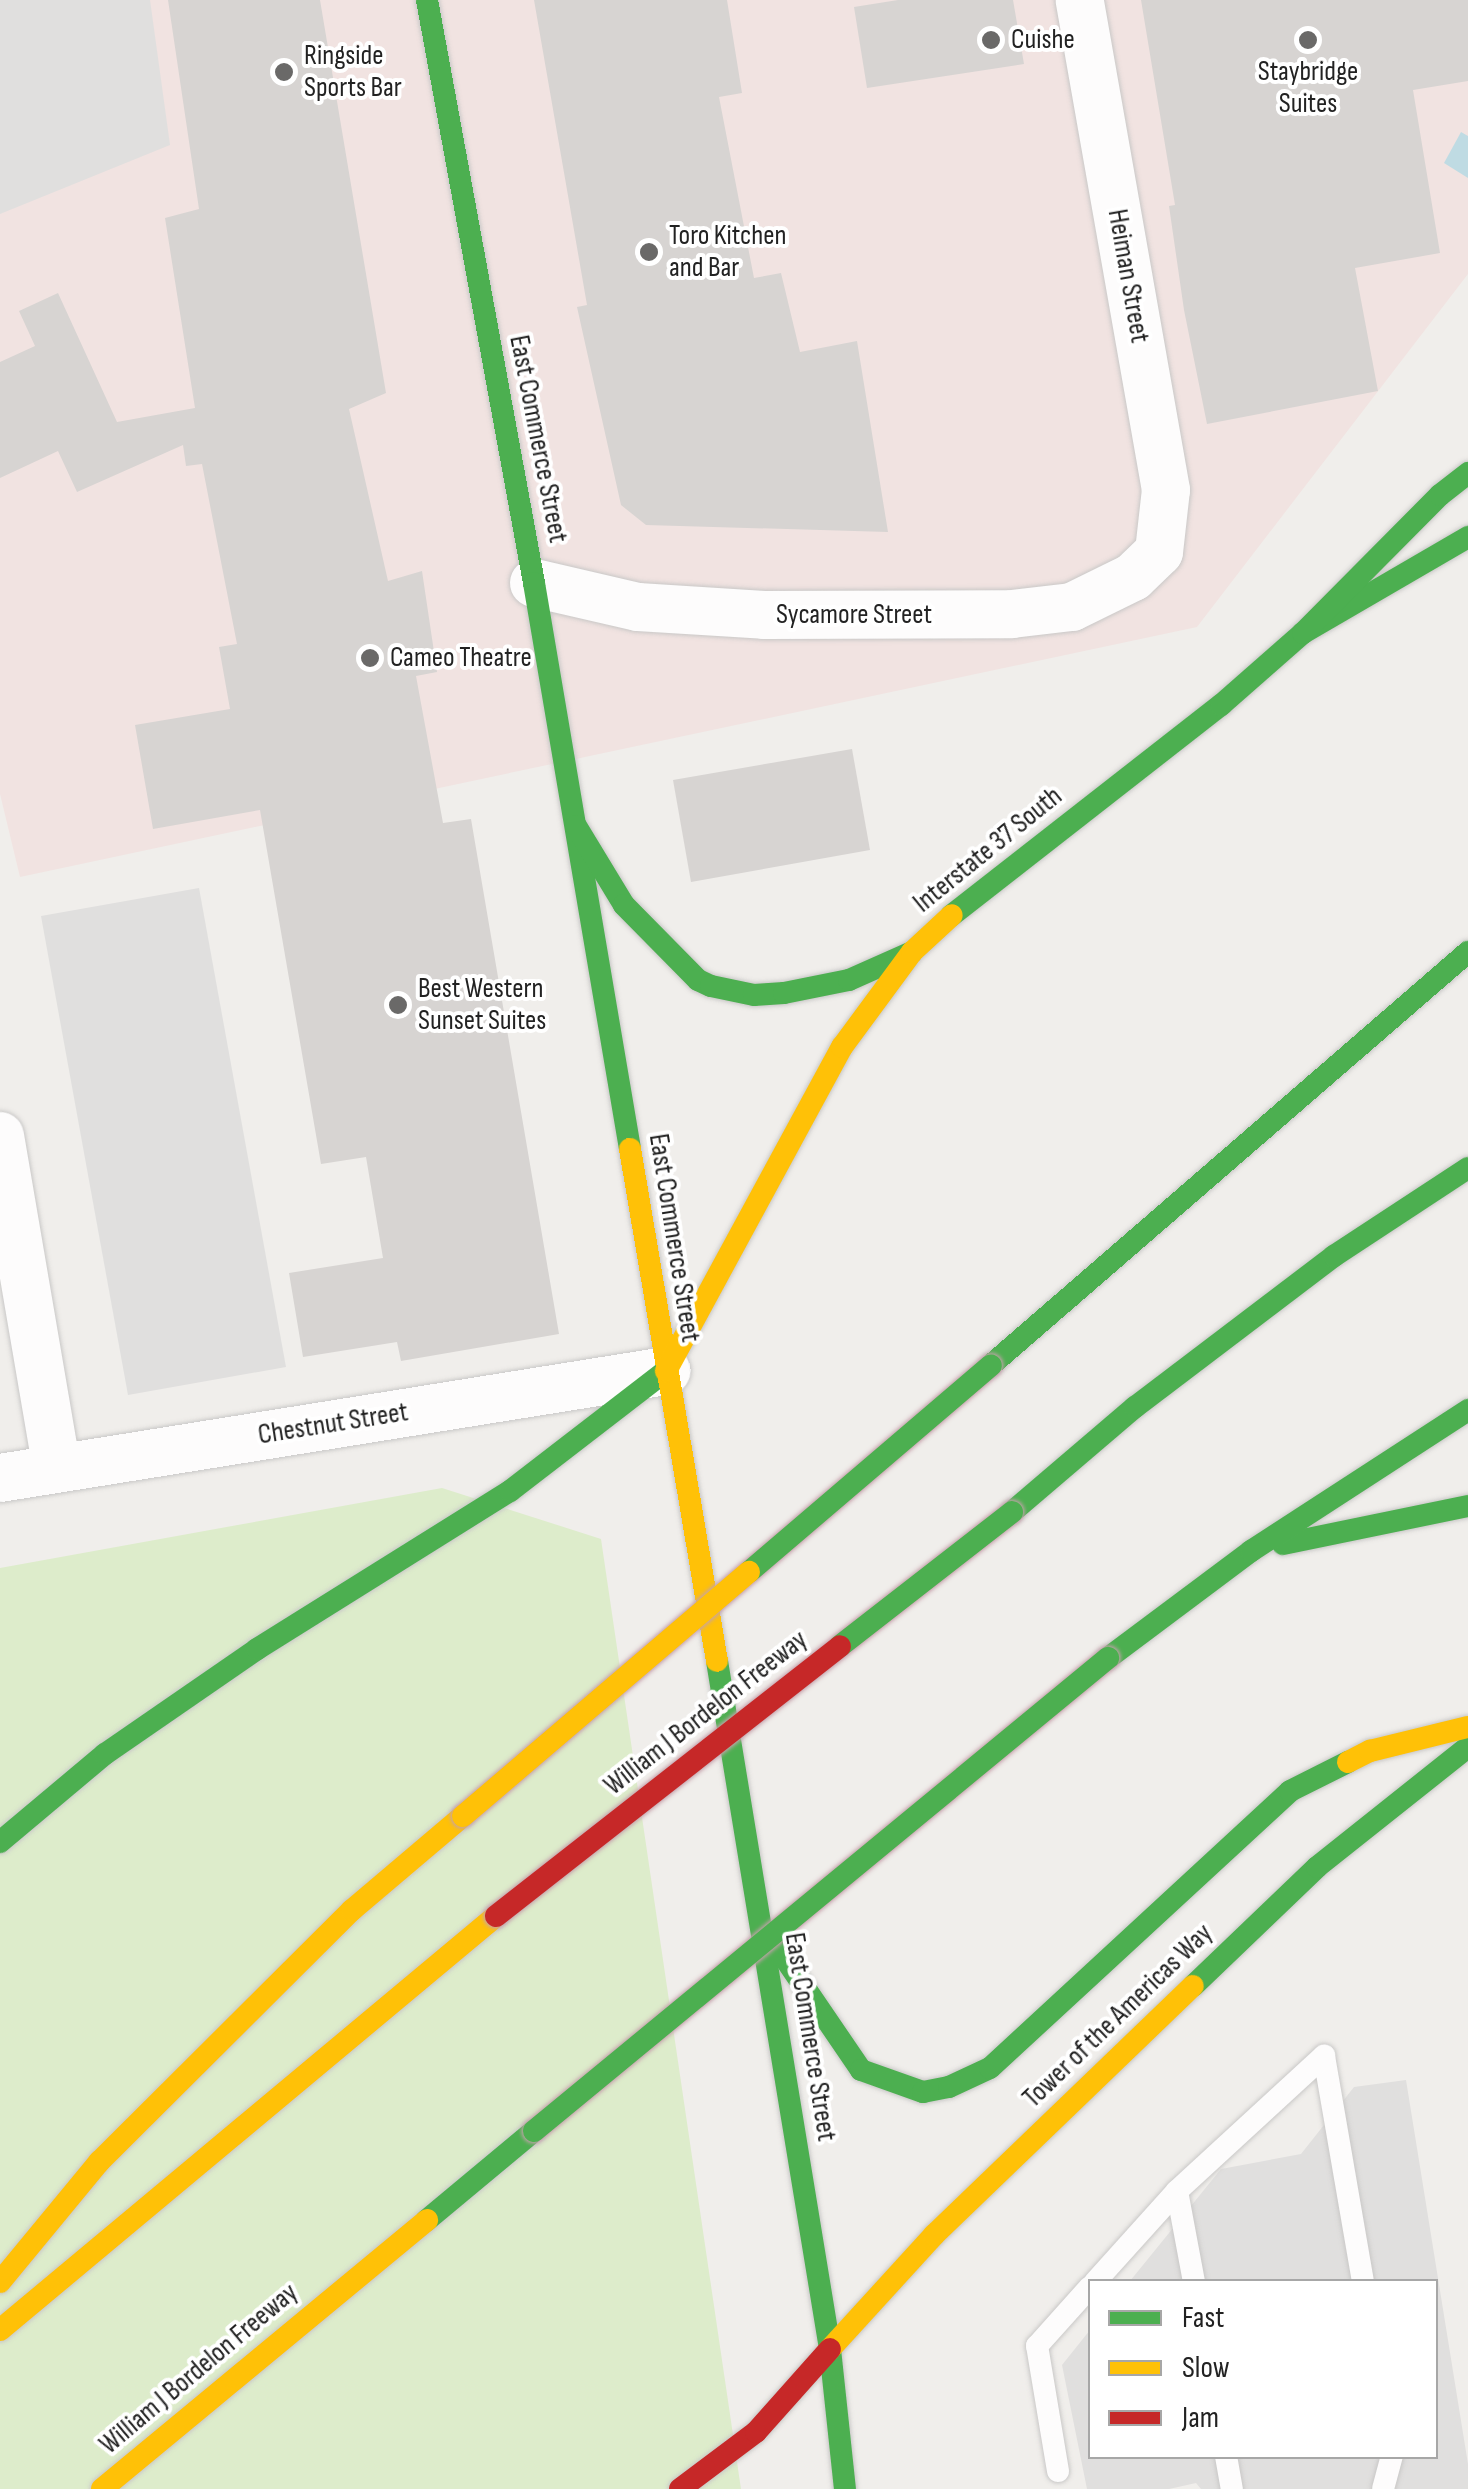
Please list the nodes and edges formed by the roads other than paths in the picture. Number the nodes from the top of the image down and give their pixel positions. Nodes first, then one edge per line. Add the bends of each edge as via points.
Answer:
1 (427, 0) edge
2 (1080, 0) edge
3 (1468, 473) edge
4 (1468, 537) edge
5 (1159, 552) joint
6 (534, 583) junction
7 (1303, 634) junction
8 (575, 825) junction
9 (912, 952) junction
10 (1468, 952) edge
11 (0, 1136) edge
12 (1468, 1168) edge
13 (666, 1371) junction
14 (1468, 1410) edge
15 (57, 1468) junction
16 (0, 1478) edge
17 (1468, 1506) edge
18 (1250, 1551) junction
19 (1468, 1727) edge
20 (1468, 1747) edge
21 (0, 1842) edge
22 (762, 1926) junction
23 (1177, 2191) junction
24 (1098, 2279) edge
25 (1193, 2279) edge
26 (1361, 2279) edge
27 (0, 2282) edge
28 (1088, 2290) edge
29 (0, 2330) edge
30 (830, 2349) junction
31 (1227, 2459) edge
32 (1391, 2459) edge
33 (1058, 2471) dead end
34 (102, 2489) edge
35 (680, 2489) edge
36 (845, 2489) edge
37 (1232, 2489) edge
38 (1383, 2489) edge

1 - 6 main road, East Commerce Street
2 - 5 street, Heiman Street via 1166,490
3 - 7 main road, Interstate 37 South
4 - 7 main road
5 - 6 street, Sycamore Street via 1133,577 1072,607 1012,614 764,615 638,607
6 - 8 main road, East Commerce Street
7 - 9 main road, Interstate 37 South via 972,896
8 - 9 main road via 624,905 710,986 784,993 849,980
8 - 13 main road, East Commerce Street
9 - 13 main road, Interstate 37 South via 842,1047
10 - 27 main road, bridge via 352,1910 99,2162
11 - 15 street
12 - 29 main road, William J Bordelon Freeway, bridge via 1319,1268 1136,1406 1012,1512 496,1916
13 - 15 street, Chestnut Street
13 - 21 main road via 510,1491 105,1754
13 - 22 main road, East Commerce Street
14 - 18 main road, William J Bordelon Freeway
15 - 16 street, Chestnut Street
17 - 18 main road
18 - 34 main road, William J Bordelon Freeway, bridge via 1108,1658
19 - 22 main road via 1370,1751 1290,1792 990,2068 949,2087 922,2092 861,2070
20 - 30 main road, Tower of the Americas Way via 1316,1867 934,2234
22 - 30 main road, East Commerce Street
23 - 24 lane
23 - 25 lane
23 - 26 lane via 1324,2056
28 - 33 lane via 1038,2346
30 - 35 main road, Tower of the Americas Way via 756,2432
30 - 36 main road, East Commerce Street
31 - 37 lane
32 - 38 lane

